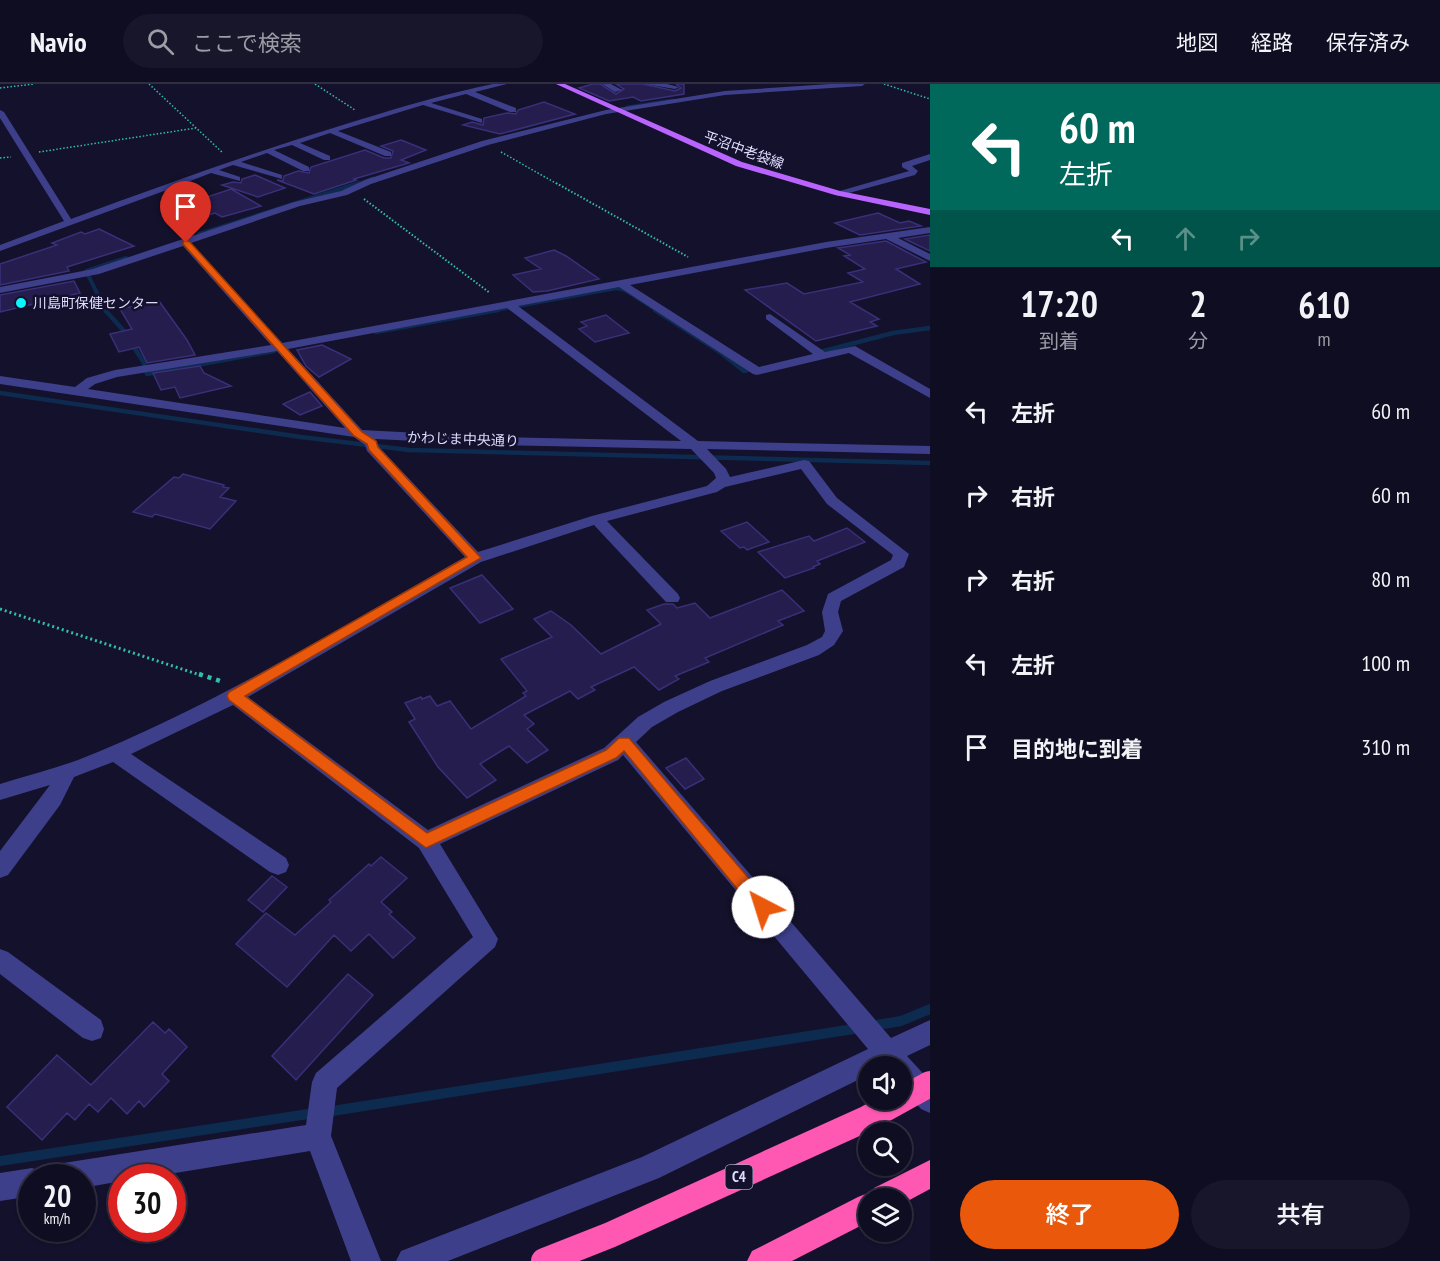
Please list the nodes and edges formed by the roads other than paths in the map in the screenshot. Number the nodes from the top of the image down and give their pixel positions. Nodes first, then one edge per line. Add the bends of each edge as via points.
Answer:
1 (504, 84) edge
2 (559, 84) edge
3 (604, 84) edge
4 (648, 84) edge
5 (862, 84) edge
6 (675, 87) dead end
7 (618, 90) dead end
8 (466, 91) junction
9 (424, 103) junction
10 (513, 110) dead end
11 (616, 110) junction
12 (0, 112) edge
13 (479, 121) dead end
14 (329, 130) junction
15 (292, 142) junction
16 (267, 150) junction
17 (388, 154) dead end
18 (327, 158) dead end
19 (930, 158) edge
20 (232, 162) junction
21 (306, 169) dead end
22 (209, 170) junction
23 (279, 177) dead end
24 (237, 179) dead end
25 (163, 187) junction
26 (838, 193) junction
27 (193, 201) dead end
28 (930, 212) edge
29 (68, 221) junction
30 (930, 230) edge
31 (885, 236) junction
32 (186, 243) junction
33 (0, 248) edge
34 (930, 258) edge
35 (620, 283) junction
36 (0, 290) edge
37 (507, 304) junction
38 (770, 317) dead end
39 (279, 347) junction
40 (823, 356) junction
41 (0, 380) edge
42 (78, 391) junction
43 (930, 394) edge
44 (358, 434) junction
45 (930, 450) edge
46 (702, 453) junction
47 (720, 484) junction
48 (597, 519) junction
49 (475, 558) junction
50 (672, 598) dead end
51 (240, 693) junction
52 (624, 742) junction
53 (115, 753) junction
54 (67, 771) junction
55 (0, 792) edge
56 (426, 841) junction
57 (278, 865) dead end
58 (0, 868) edge
59 (0, 960) edge
60 (92, 1029) dead end
61 (930, 1032) edge
62 (890, 1056) edge
63 (904, 1056) edge
64 (858, 1079) edge
65 (912, 1080) edge
66 (930, 1084) edge
67 (930, 1100) edge
68 (318, 1136) junction
69 (96, 1172) edge
70 (930, 1174) edge
71 (18, 1184) edge
72 (0, 1186) edge
73 (903, 1188) edge
74 (858, 1212) edge
75 (366, 1261) edge
76 (411, 1261) edge
77 (544, 1261) edge
78 (762, 1261) edge

1 - 8 street
2 - 11 main road, 平沼中老袋線
3 - 7 street
4 - 6 street
5 - 11 street via 725,93
8 - 9 street
8 - 10 street
9 - 13 street
9 - 14 street
11 - 26 main road, 平沼中老袋線 via 723,158
11 - 32 street via 485,143
12 - 29 street
14 - 15 street
14 - 17 street
15 - 16 street
15 - 18 street
16 - 20 street
16 - 21 street
19 - 26 street via 905,165 914,171 912,174
20 - 22 street
20 - 23 street
22 - 24 street
22 - 25 street
25 - 27 street
25 - 29 street
26 - 28 main road, 平沼中老袋線
29 - 33 street
30 - 31 street
31 - 34 street
31 - 35 street
32 - 36 street via 70,278
32 - 39 street
35 - 37 street
35 - 40 street via 757,371
37 - 39 street
37 - 46 street
38 - 40 street
39 - 42 street via 115,374 92,381
39 - 44 street
40 - 43 street via 851,349
41 - 42 street, かわじま中央通り
42 - 44 street, かわじま中央通り
44 - 46 street, かわじま中央通り
44 - 49 street
45 - 46 street, かわじま中央通り
46 - 47 street via 721,472
47 - 48 street
47 - 52 street via 804,464 832,501 902,554 898,563 834,598 830,612 834,631 828,642 671,707 645,722
48 - 49 street
48 - 50 street
49 - 51 street
51 - 53 street
51 - 56 street
52 - 56 street via 611,754
52 - 62 street
53 - 54 street
53 - 57 street
54 - 55 street
54 - 58 street via 53,799
56 - 68 street via 487,939 325,1082
59 - 60 street
61 - 63 street
64 - 76 street via 649,1168
65 - 67 street
66 - 77 highway, C4, bridge via 868,1118
68 - 69 street
68 - 75 street
70 - 73 highway
71 - 72 street
74 - 78 highway

